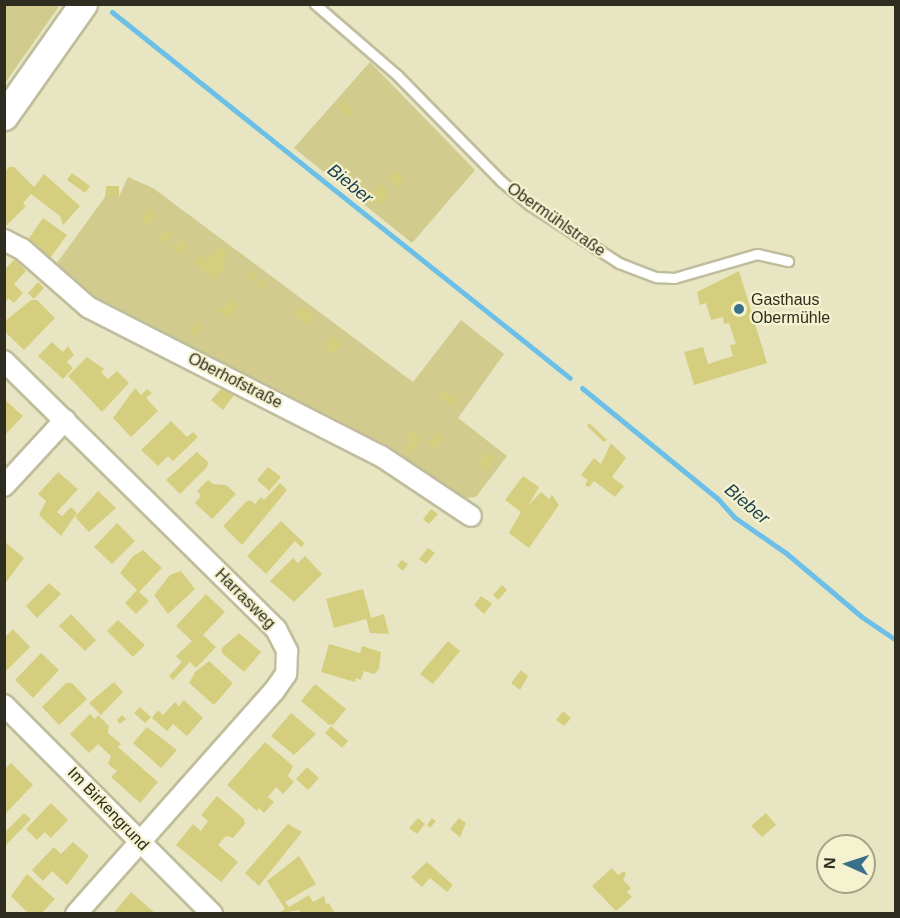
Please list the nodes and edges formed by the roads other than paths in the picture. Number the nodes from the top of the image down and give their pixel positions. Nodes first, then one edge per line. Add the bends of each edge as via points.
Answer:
1 (83, 4) edge
2 (315, 4) edge
3 (4, 116) edge
4 (4, 240) edge
5 (788, 261) dead end
6 (4, 361) edge
7 (65, 420) junction
8 (4, 486) edge
9 (471, 516) dead end
10 (4, 705) edge
11 (140, 840) junction
12 (76, 914) edge
13 (212, 914) edge

1 - 3 street
2 - 5 lane, Obermühlstraße via 397,75 501,181 530,205 619,263 645,274 674,278 758,254
4 - 9 street, Oberhofstraße via 22,249 88,307 381,456
6 - 7 street, Harrasweg
7 - 8 street
7 - 11 street, Harrasweg via 276,630 287,651 286,675 274,691
10 - 11 street, Im Birkengrund
11 - 12 street, Harrasweg
11 - 13 street, Im Birkengrund

